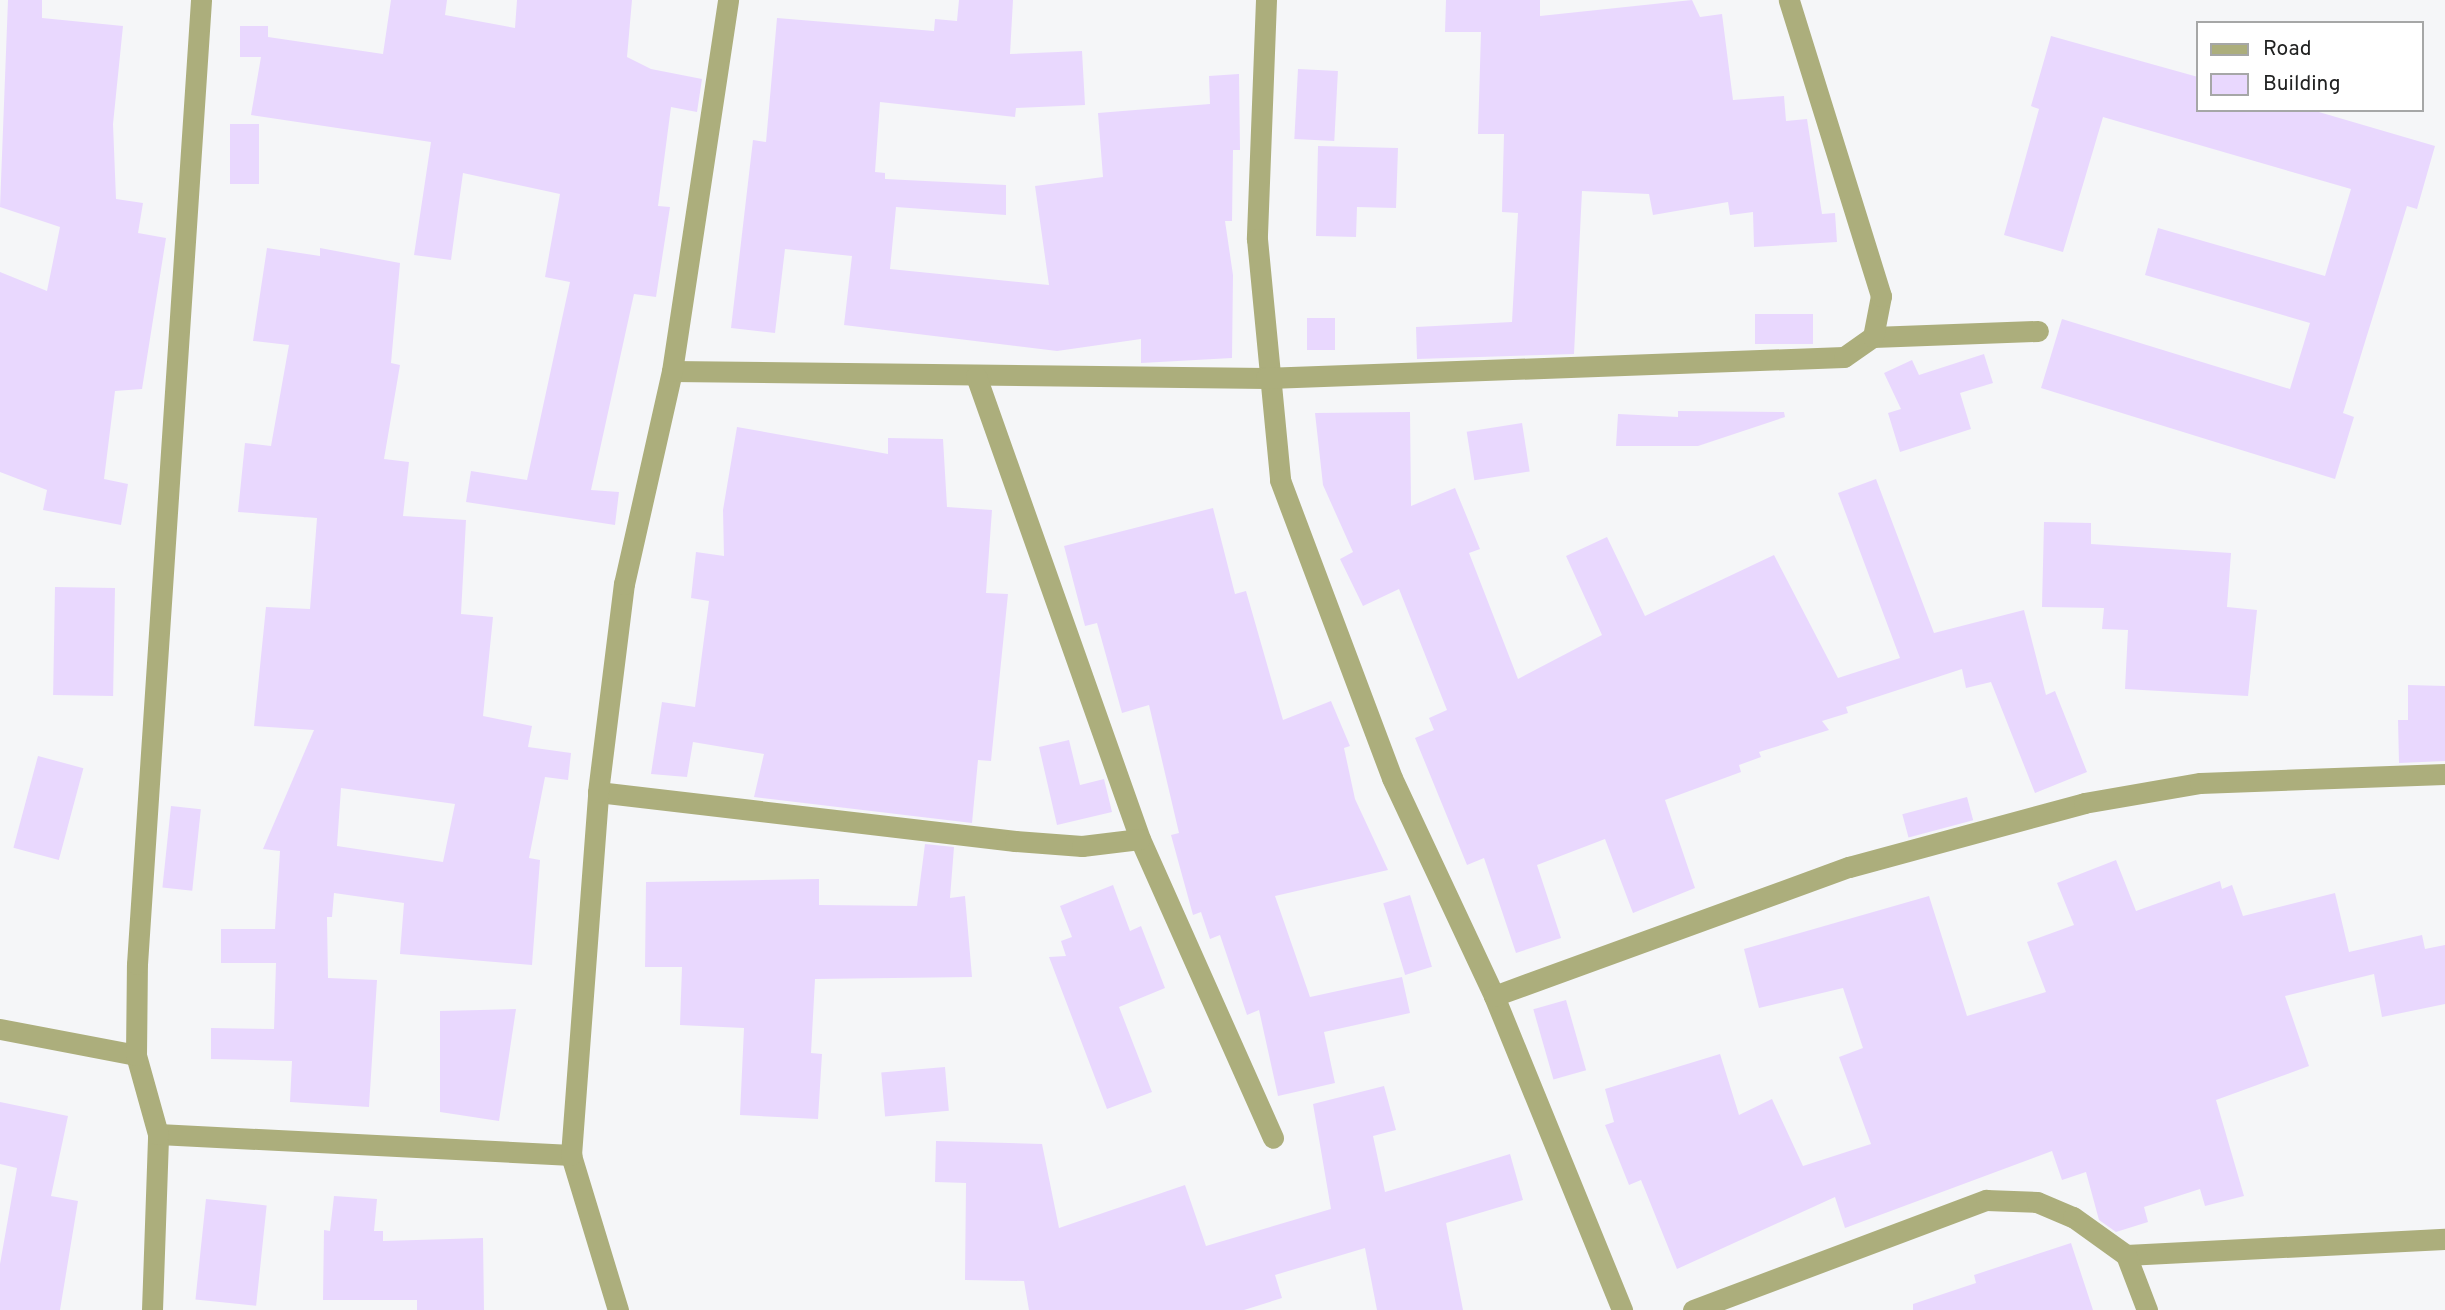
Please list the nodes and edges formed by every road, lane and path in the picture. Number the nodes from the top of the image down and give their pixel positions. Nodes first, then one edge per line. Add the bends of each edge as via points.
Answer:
1 (201, 0) edge
2 (728, 0) edge
3 (1266, 0) edge
4 (1789, 0) edge
5 (2038, 331) dead end
6 (1873, 337) junction
7 (672, 372) junction
8 (976, 376) junction
9 (1266, 378) junction
10 (2445, 774) edge
11 (598, 792) junction
12 (1140, 839) junction
13 (1494, 996) junction
14 (0, 1029) edge
15 (136, 1055) junction
16 (158, 1134) junction
17 (1273, 1138) dead end
18 (571, 1155) junction
19 (2445, 1239) edge
20 (2126, 1255) junction
21 (152, 1310) edge
22 (618, 1310) edge
23 (1622, 1310) edge
24 (1693, 1310) edge
25 (2147, 1310) edge

1 - 15 street via 136,964
2 - 7 street
3 - 9 street via 1257,239
4 - 6 street via 1881,296
5 - 6 street
6 - 9 street via 1844,357
7 - 8 street
7 - 11 street via 624,584
8 - 9 street
8 - 12 street
9 - 13 street via 1280,480 1392,778
10 - 13 street via 2200,783 2084,803 1849,867
11 - 12 street via 1015,842 1082,846
11 - 18 street
12 - 17 street
13 - 23 street
14 - 15 street
15 - 16 street
16 - 18 street
16 - 21 street
18 - 22 street
19 - 20 street
20 - 24 street via 2073,1217 2037,1202 1986,1199
20 - 25 street

